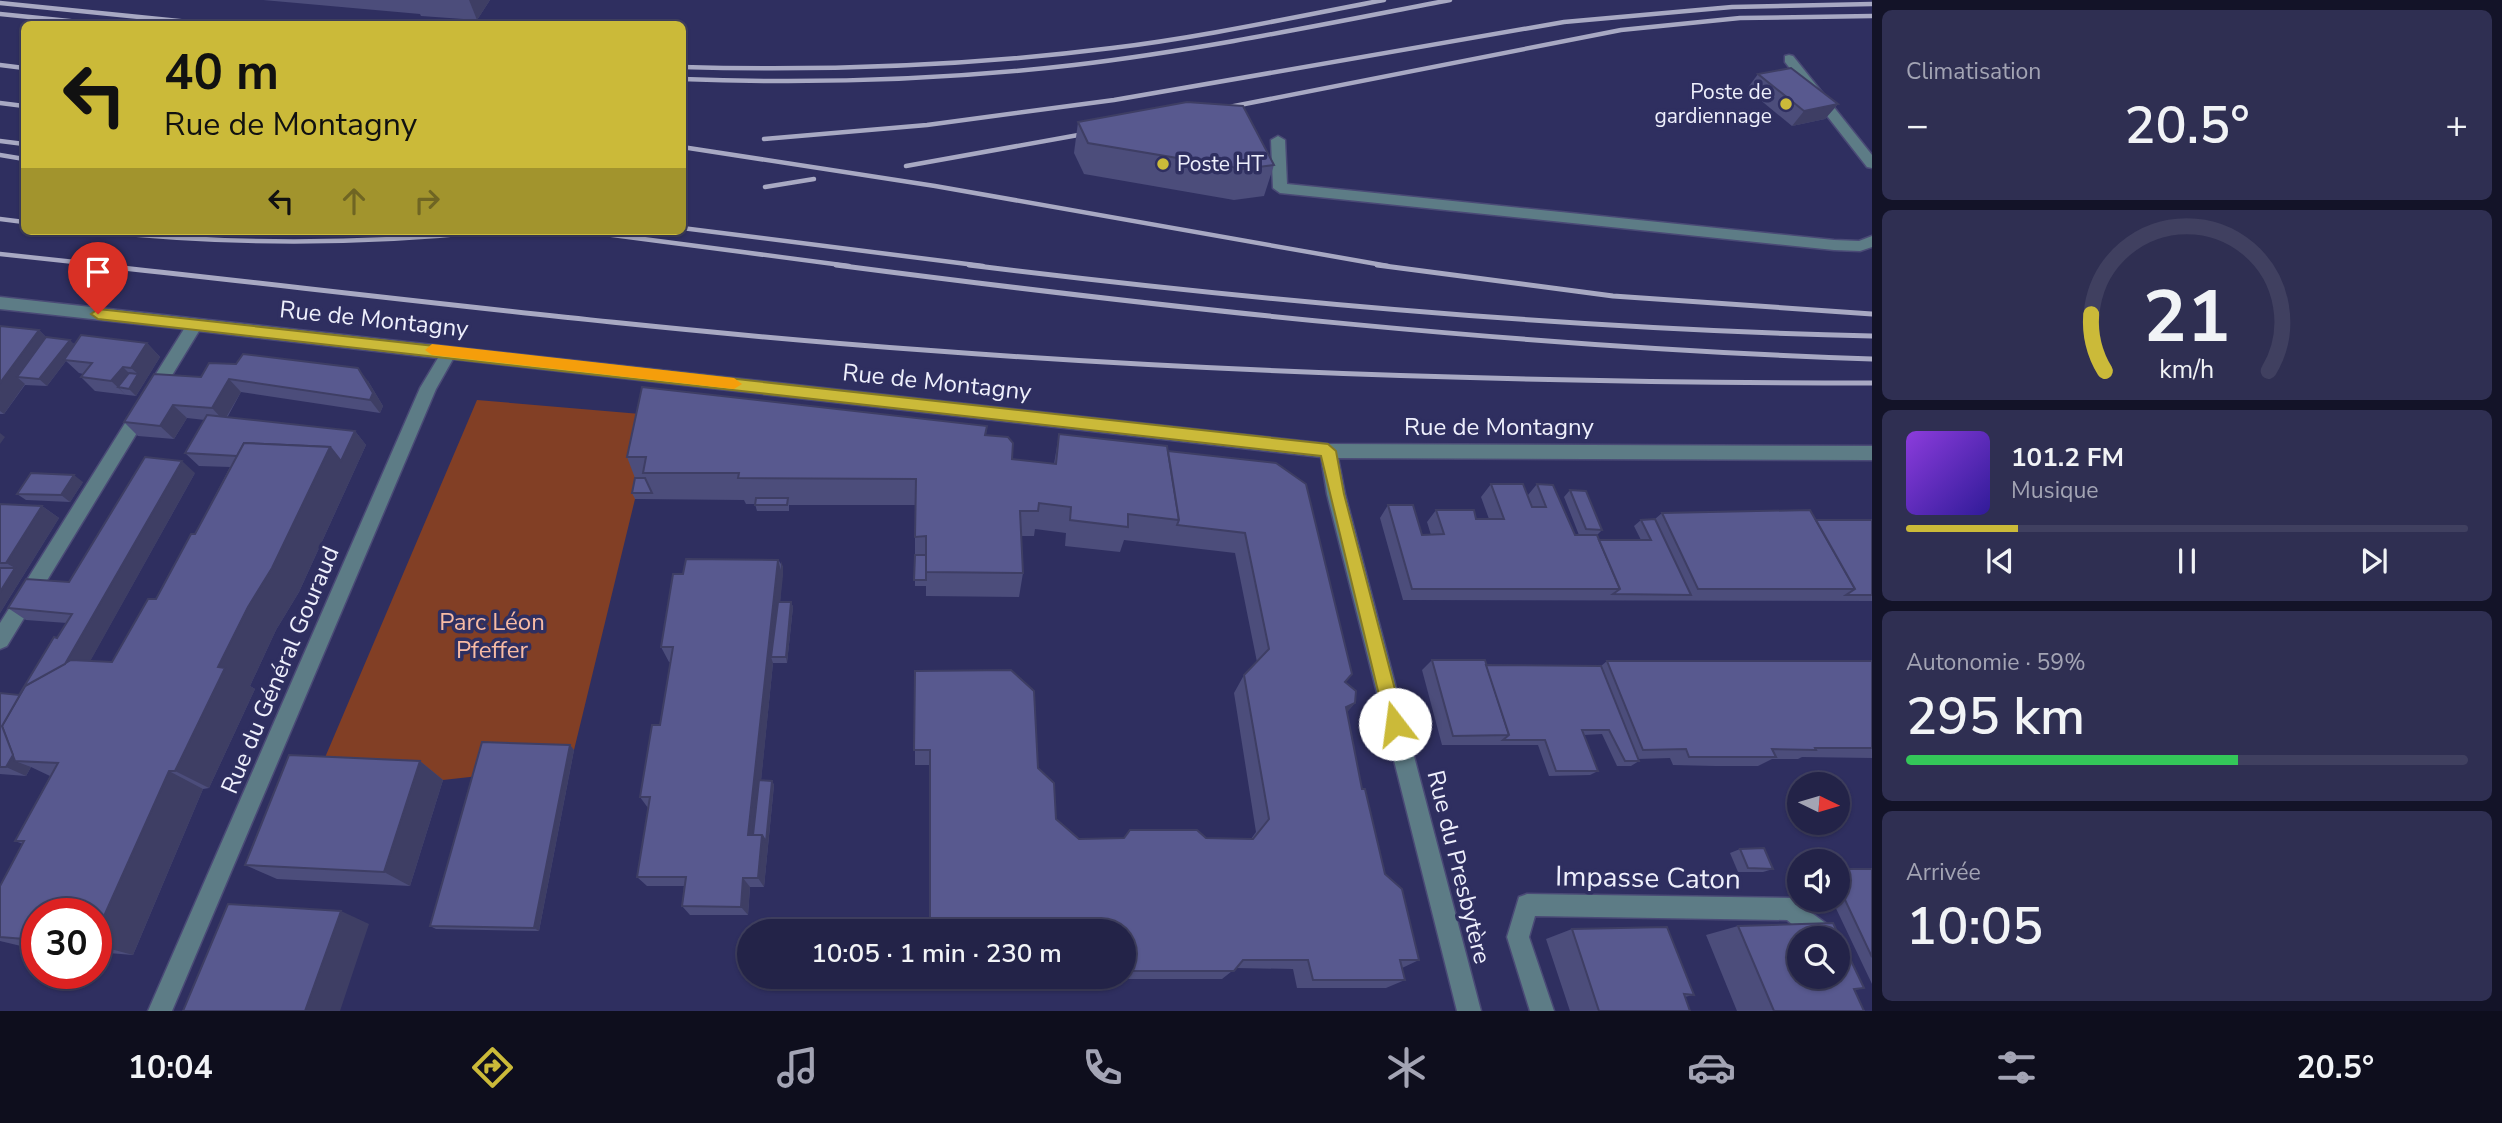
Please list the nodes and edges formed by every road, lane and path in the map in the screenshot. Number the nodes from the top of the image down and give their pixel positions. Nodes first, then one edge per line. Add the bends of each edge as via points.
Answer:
1 (1789, 59) dead end
2 (1278, 140) dead end
3 (1872, 164) edge
4 (1872, 241) edge
5 (0, 303) edge
6 (195, 324) junction
7 (449, 352) junction
8 (1328, 451) junction
9 (1872, 453) edge
10 (0, 640) edge
11 (1812, 926) edge
12 (160, 1011) edge
13 (1469, 1011) edge
14 (1542, 1011) edge

1 - 3 street
2 - 4 street via 1280,188 1834,245 1860,246
5 - 6 street, Rue de Montagny
6 - 7 street, Rue de Montagny
6 - 10 street
7 - 8 street, Rue de Montagny
7 - 12 street, Rue du Général Gouraud via 428,388
8 - 9 street, Rue de Montagny
8 - 13 street, Rue du Presbytère
11 - 14 street, Impasse Caton via 1791,909 1527,905 1518,937

